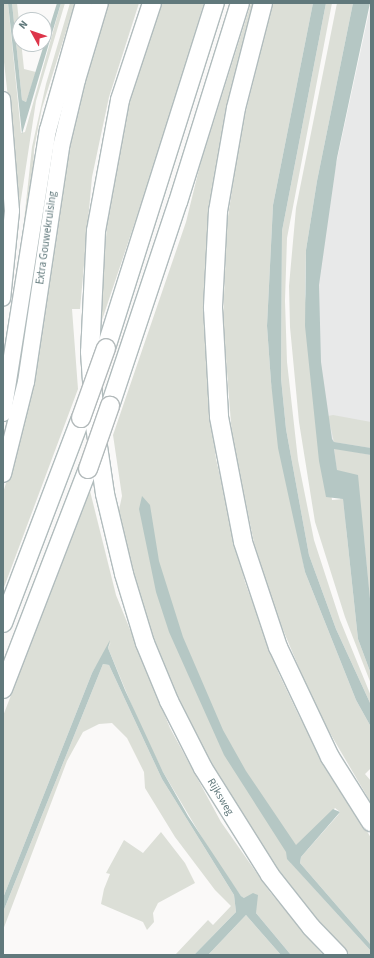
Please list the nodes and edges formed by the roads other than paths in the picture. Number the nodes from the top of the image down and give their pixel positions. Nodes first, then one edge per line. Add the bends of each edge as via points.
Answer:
1 (84, 3) edge
2 (100, 3) edge
3 (152, 3) edge
4 (215, 3) edge
5 (240, 3) edge
6 (263, 3) edge
7 (3, 99) edge
8 (3, 299) edge
9 (3, 413) edge
10 (3, 474) edge
11 (3, 622) edge
12 (3, 689) edge
13 (371, 822) edge
14 (338, 955) edge

1 - 9 main road, Extra Gouwekruising via 63,71 46,142
2 - 10 main road, Extra Gouwekruising via 76,80 61,147 28,371
3 - 14 highway, Rijksweg via 126,80 108,152 96,231 90,297 91,377 98,454 113,533 137,618 169,701 203,768 270,875
4 - 11 highway, bridge via 106,348
5 - 12 highway, bridge via 176,210 110,406
6 - 13 highway via 236,108 224,169 214,281 214,350 219,417 243,542 278,647 330,757
7 - 8 main road via 12,211

